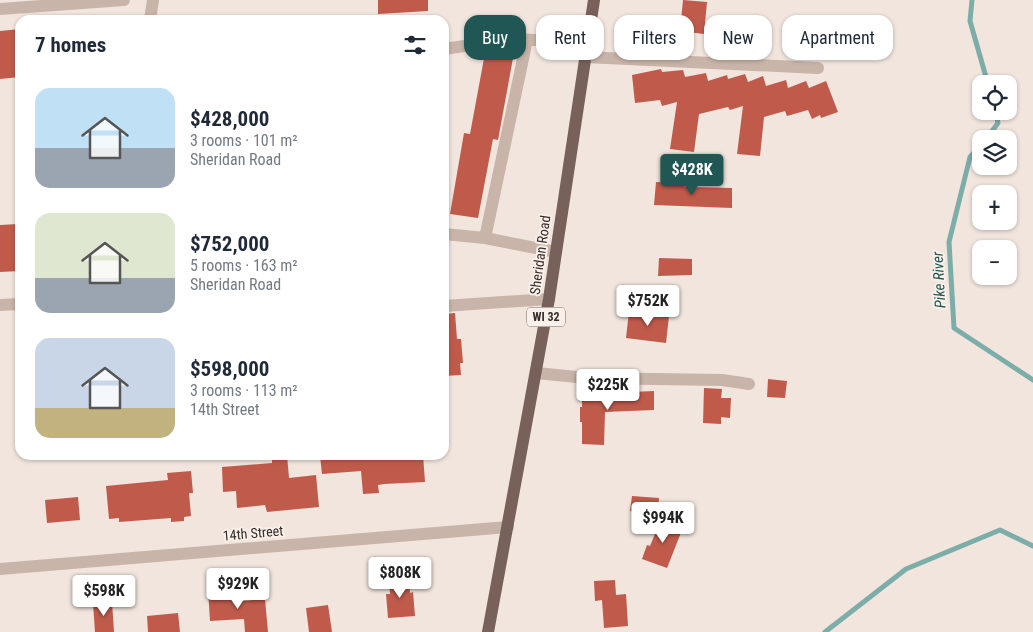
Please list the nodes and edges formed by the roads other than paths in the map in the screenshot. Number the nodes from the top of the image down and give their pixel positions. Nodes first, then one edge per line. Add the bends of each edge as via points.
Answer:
1 (124, 0) edge
2 (153, 0) edge
3 (594, 0) edge
4 (0, 9) edge
5 (151, 15) edge
6 (592, 15) edge
7 (527, 40) junction
8 (536, 40) edge
9 (449, 48) edge
10 (604, 58) edge
11 (585, 60) edge
12 (818, 68) dead end
13 (449, 234) edge
14 (485, 238) junction
15 (556, 252) junction
16 (549, 299) junction
17 (15, 304) edge
18 (0, 305) edge
19 (449, 306) edge
20 (536, 373) junction
21 (749, 384) dead end
22 (508, 527) junction
23 (0, 569) edge
24 (488, 632) edge

1 - 4 street
2 - 5 street
3 - 6 main road, Sheridan Road / WI 32
7 - 8 street
7 - 9 street via 488,41
7 - 14 street
10 - 12 street
11 - 15 main road, Sheridan Road / WI 32
13 - 14 street
14 - 15 street
15 - 16 main road, Sheridan Road / WI 32
16 - 19 street
16 - 20 main road, Sheridan Road / WI 32
17 - 18 street
20 - 21 street via 586,378 722,380
20 - 22 main road, Sheridan Road / WI 32
22 - 23 street, 14th Street
22 - 24 main road, Sheridan Road / WI 32

